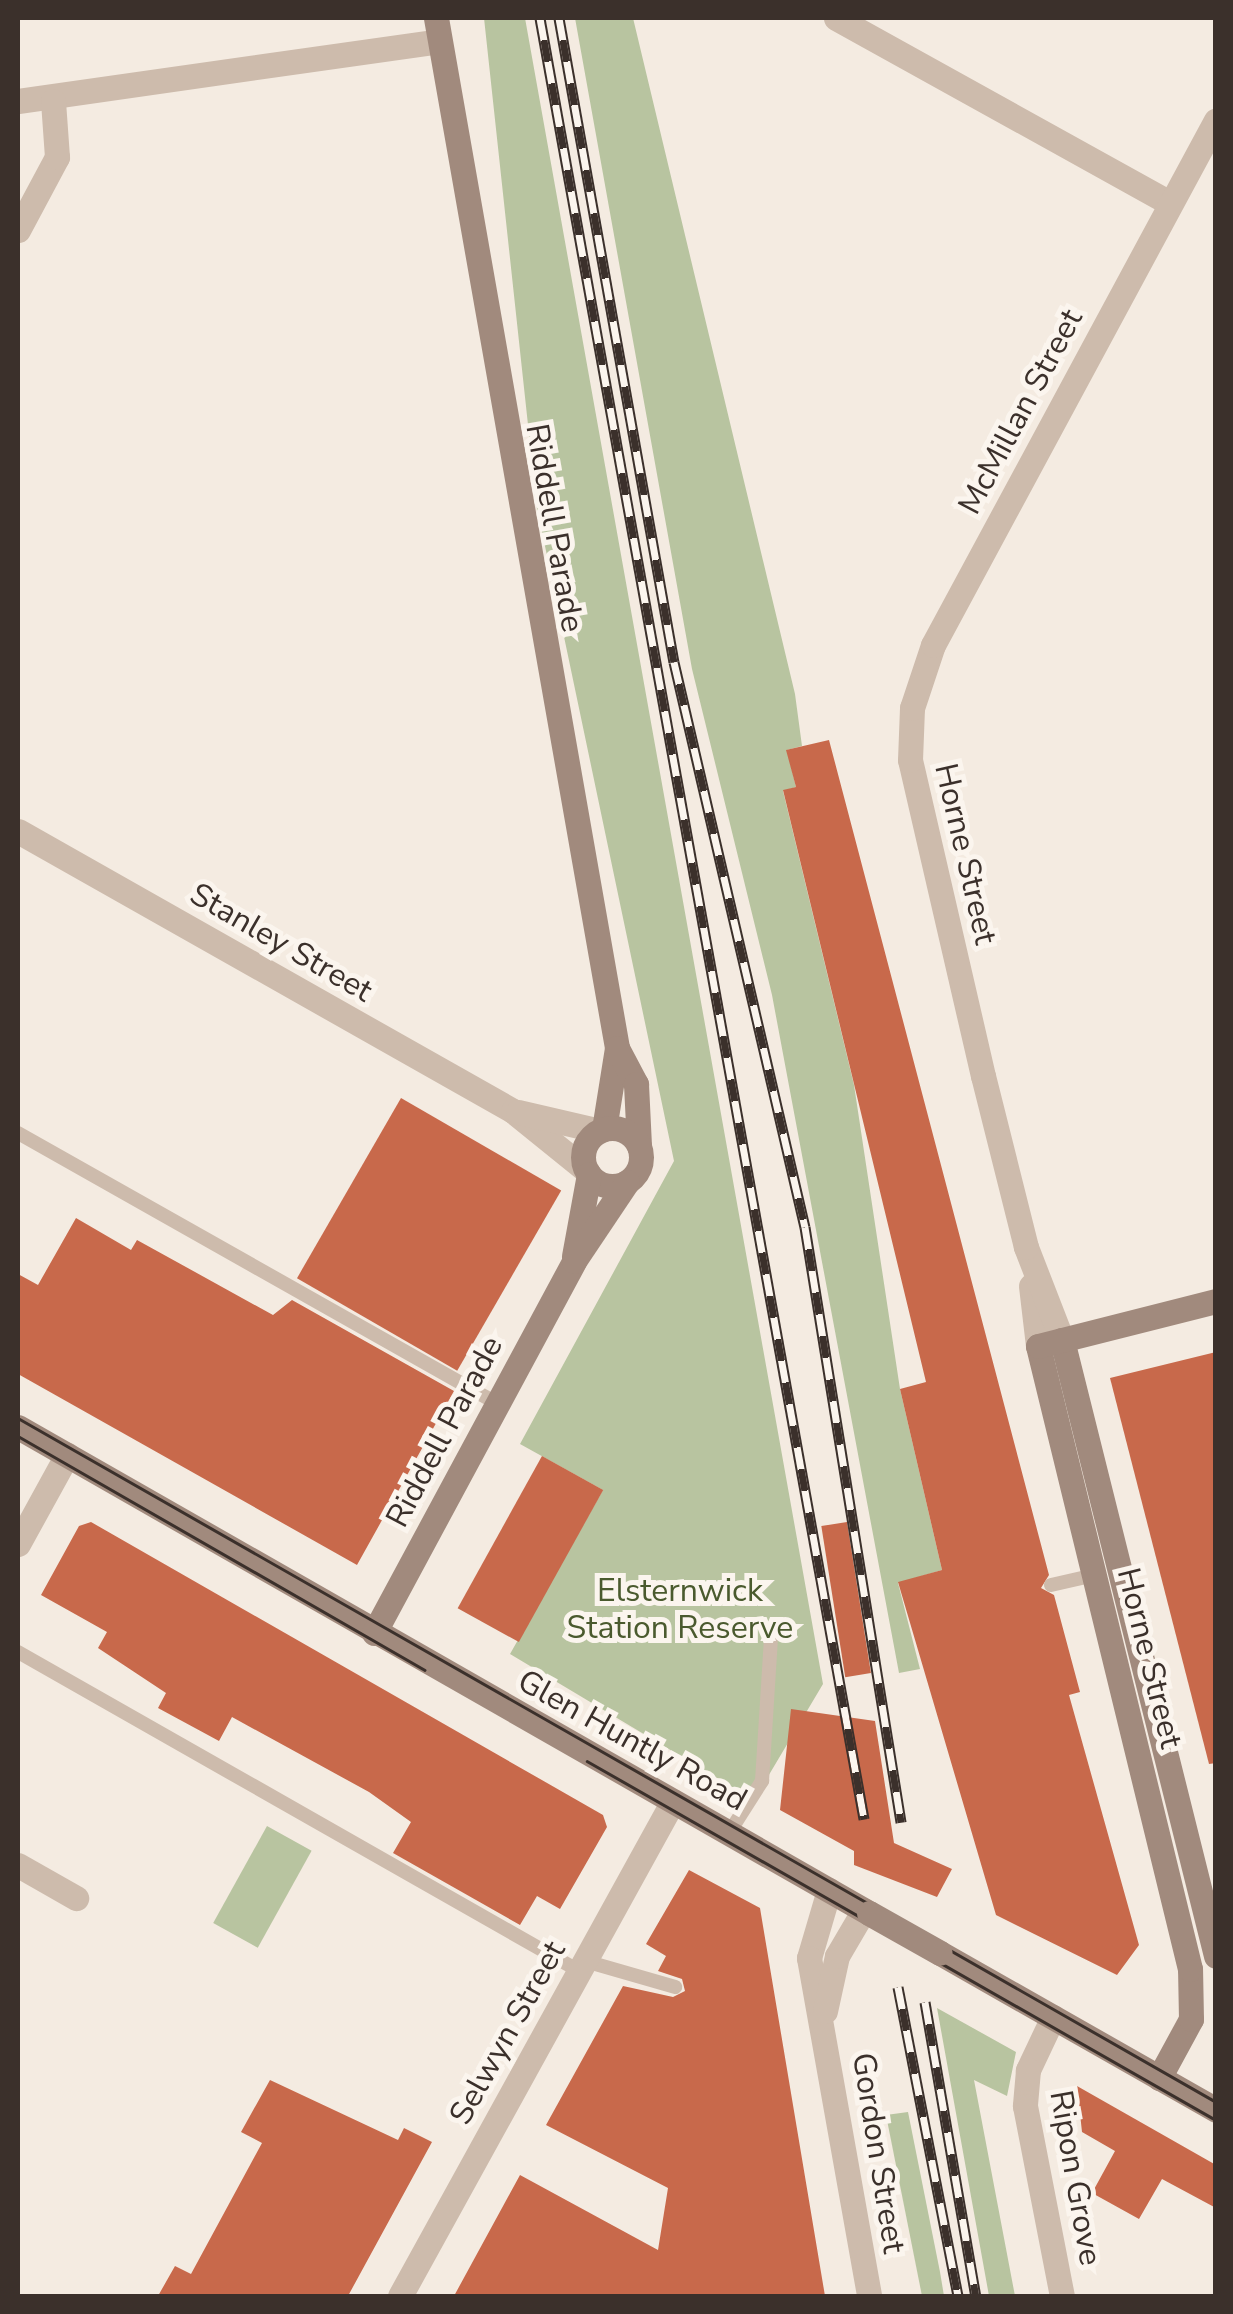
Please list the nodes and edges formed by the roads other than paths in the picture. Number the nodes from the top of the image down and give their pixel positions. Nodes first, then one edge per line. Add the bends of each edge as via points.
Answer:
1 (836, 18) edge
2 (437, 29) edge
3 (18, 101) edge
4 (53, 102) junction
5 (1216, 120) edge
6 (1208, 147) edge
7 (1170, 203) junction
8 (18, 230) edge
9 (912, 708) joint
10 (18, 831) edge
11 (617, 1048) junction
12 (513, 1111) junction
13 (602, 1130) junction
14 (18, 1133) edge
15 (639, 1146) junction
16 (588, 1172) junction
17 (627, 1182) junction
18 (574, 1261) junction
19 (1216, 1301) edge
20 (1050, 1343) junction
21 (498, 1404) junction
22 (18, 1427) edge
23 (66, 1455) junction
24 (1099, 1542) junction
25 (18, 1544) edge
26 (1095, 1575) junction
27 (1052, 1585) dead end
28 (374, 1632) junction
29 (771, 1637) dead end
30 (18, 1652) edge
31 (1153, 1757) junction
32 (672, 1801) junction
33 (729, 1833) junction
34 (18, 1865) edge
35 (829, 1890) junction
36 (76, 1898) dead end
37 (866, 1912) junction
38 (1201, 1920) edge
39 (1216, 1956) edge
40 (582, 1966) junction
41 (676, 1988) dead end
42 (1054, 2017) junction
43 (823, 2020) junction
44 (1159, 2078) junction
45 (1215, 2109) edge
46 (400, 2296) edge
47 (869, 2296) edge
48 (1062, 2296) edge

1 - 7 street
2 - 4 street
2 - 11 street, Riddell Parade
3 - 4 street
4 - 8 street via 56,158
5 - 6 street, McMillan Street
6 - 7 street, McMillan Street
7 - 9 street, McMillan Street via 933,645
9 - 20 street, Horne Street via 910,760
10 - 12 street, Stanley Street
11 - 13 street, Riddell Parade
11 - 15 street, Riddell Parade via 636,1084
12 - 13 street, Stanley Street
12 - 16 street, Stanley Street
13 - 15 street
13 - 16 street via 584,1150
14 - 21 lane
15 - 17 street via 640,1166
16 - 17 street via 606,1186
16 - 18 street, Riddell Parade
17 - 18 street, Riddell Parade
18 - 21 street, Riddell Parade
19 - 20 street
20 - 24 street, Horne Street
21 - 28 street, Riddell Parade
22 - 23 street, Glen Huntly Road
23 - 25 street
23 - 28 street, Glen Huntly Road
24 - 26 street, Horne Street
24 - 31 street, Horne Street
26 - 27 lane
26 - 31 street, Horne Street
28 - 32 street, Glen Huntly Road
29 - 33 lane via 762,1781
30 - 40 lane
31 - 38 street, Horne Street
32 - 33 street, Glen Huntly Road
32 - 40 street, Selwyn Street
33 - 35 street, Glen Huntly Road
34 - 36 street
35 - 37 street, Glen Huntly Road
35 - 43 street, Gordon Street via 808,1950
37 - 42 street, Glen Huntly Road, bridge
37 - 43 street, Gordon Street via 837,1956
38 - 39 street, Horne Street
38 - 44 street, Horne Street via 1192,2014
40 - 41 lane
40 - 46 street, Selwyn Street
42 - 44 street, Glen Huntly Road
42 - 48 street, Ripon Grove via 1028,2070 1024,2106
43 - 47 street, Gordon Street
44 - 45 street, Glen Huntly Road

